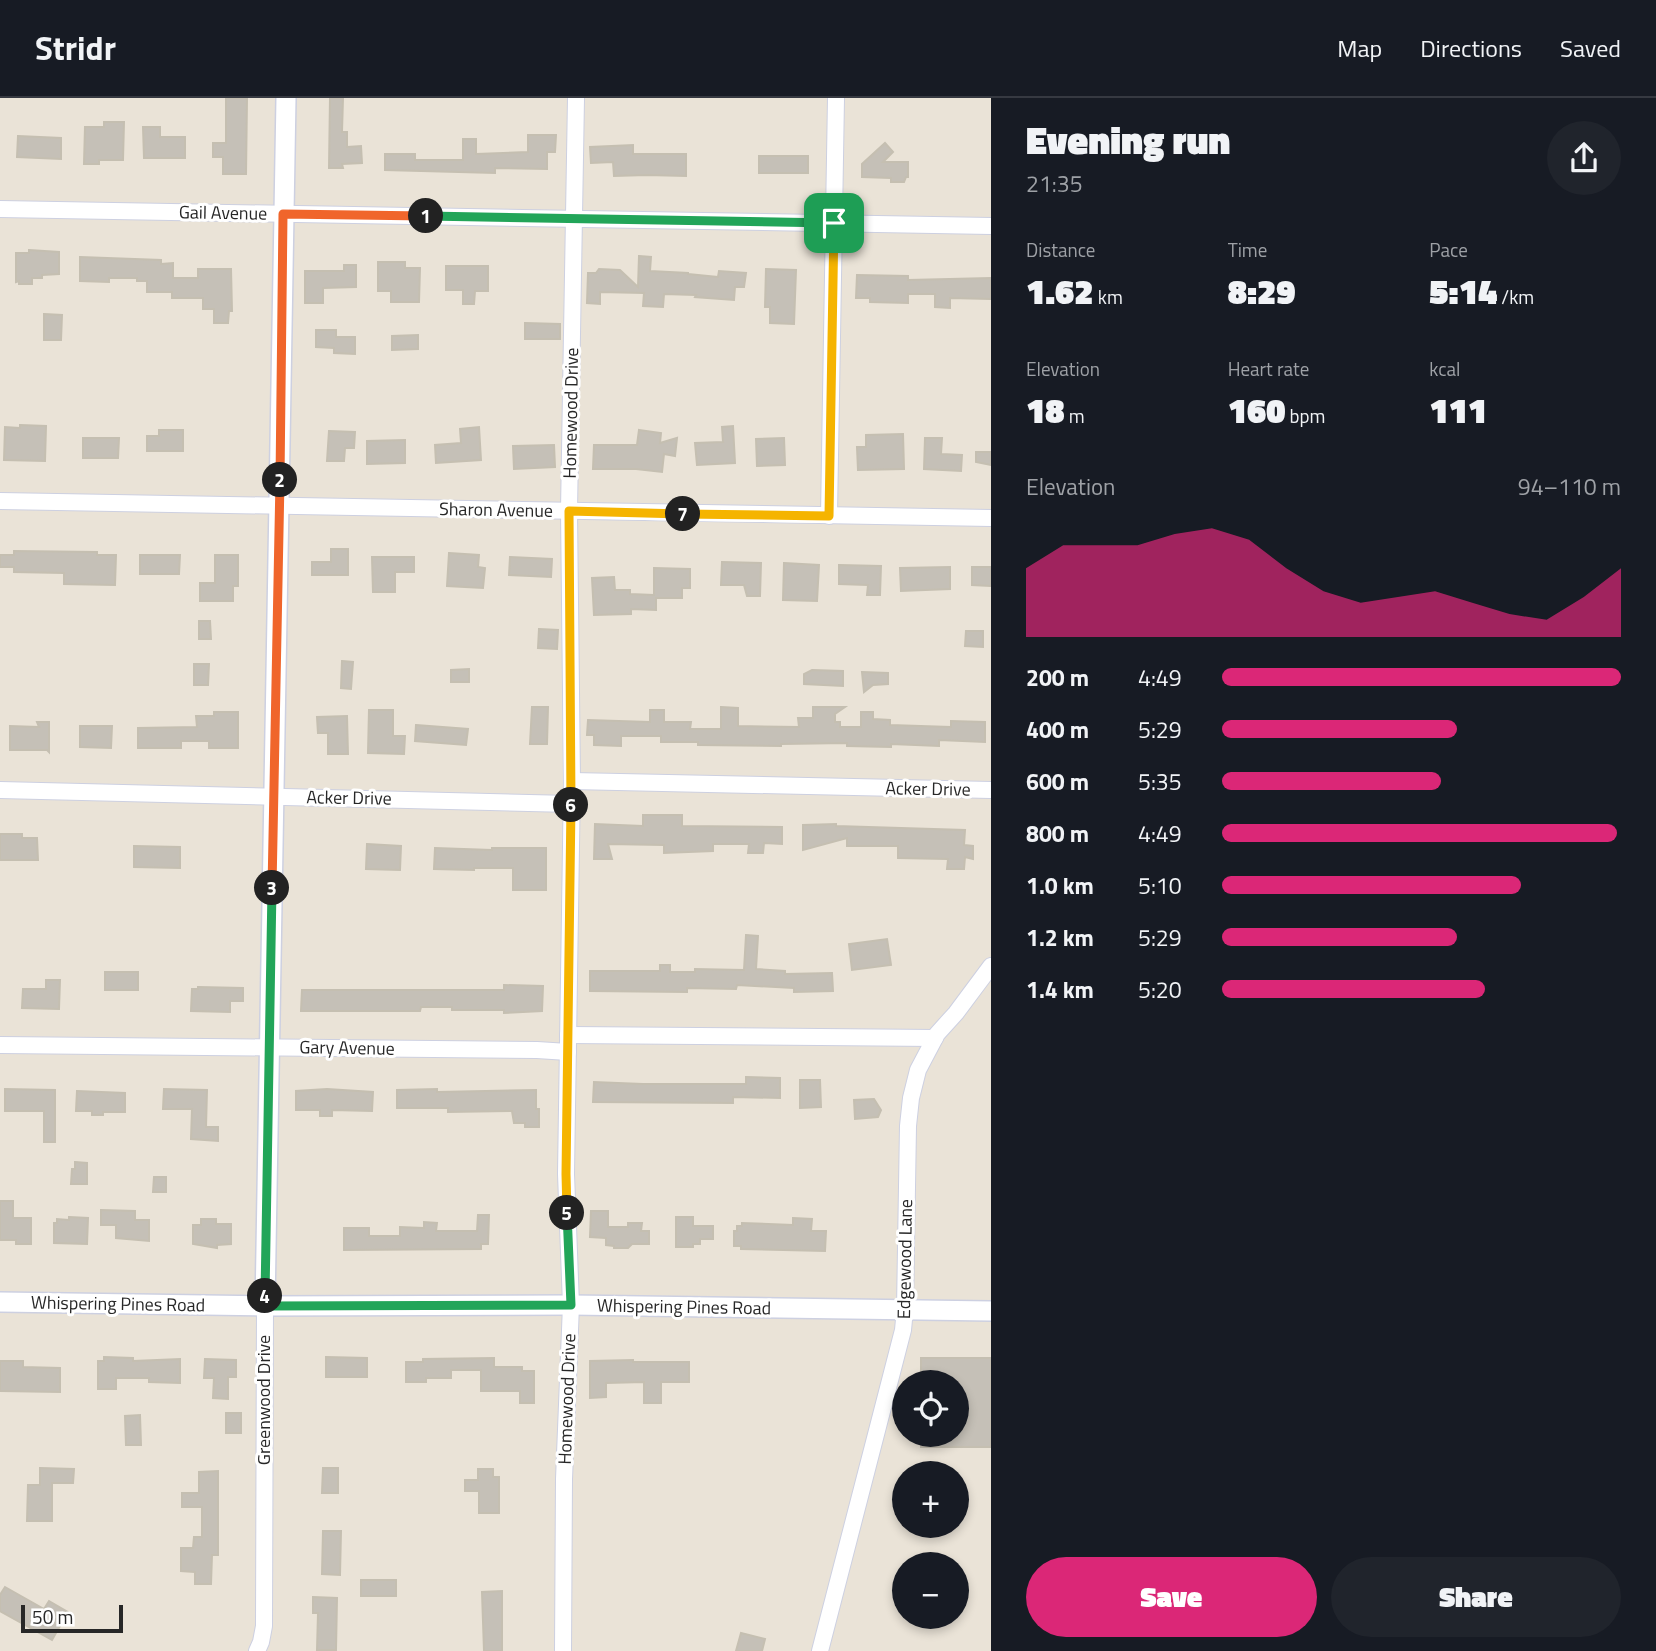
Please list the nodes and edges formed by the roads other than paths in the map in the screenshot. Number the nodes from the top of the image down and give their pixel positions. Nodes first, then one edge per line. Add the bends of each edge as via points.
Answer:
1 (286, 98) edge
2 (576, 98) edge
3 (836, 98) edge
4 (0, 209) edge
5 (283, 214) junction
6 (574, 218) junction
7 (834, 223) junction
8 (991, 226) edge
9 (0, 500) edge
10 (280, 505) junction
11 (569, 511) junction
12 (829, 516) junction
13 (991, 518) edge
14 (572, 782) junction
15 (0, 790) edge
16 (991, 790) edge
17 (275, 796) junction
18 (571, 804) junction
19 (991, 965) edge
20 (568, 1035) junction
21 (935, 1038) junction
22 (0, 1045) edge
23 (271, 1047) junction
24 (568, 1052) junction
25 (0, 1302) edge
26 (571, 1305) junction
27 (265, 1306) junction
28 (905, 1310) junction
29 (991, 1311) edge
30 (257, 1651) edge
31 (563, 1651) edge
32 (820, 1651) edge

1 - 5 street, Greenwood Drive
2 - 6 street, Homewood Drive
3 - 7 street
4 - 5 street, Gail Avenue
5 - 6 street, Gail Avenue
5 - 10 street, Greenwood Drive
6 - 7 street, Gail Avenue
6 - 11 street, Homewood Drive
7 - 8 street, Gail Avenue
7 - 12 street
9 - 10 street, Sharon Avenue
10 - 11 street, Sharon Avenue
10 - 17 street, Greenwood Drive
11 - 12 street, Sharon Avenue
11 - 14 street, Homewood Drive
12 - 13 street, Sharon Avenue
14 - 16 street, Acker Drive
14 - 18 street, Homewood Drive
15 - 17 street, Acker Drive
17 - 18 street, Acker Drive
17 - 23 street, Greenwood Drive
18 - 20 street, Homewood Drive
19 - 21 street, Edgewood Lane
20 - 21 street
20 - 24 street, Homewood Drive
21 - 28 street, Edgewood Lane via 918,1070 911,1098
22 - 23 street, Gary Avenue
23 - 24 street, Gary Avenue
23 - 27 street, Greenwood Drive
24 - 26 street, Homewood Drive
25 - 27 street, Whispering Pines Road
26 - 27 street, Whispering Pines Road
26 - 28 street, Whispering Pines Road
26 - 31 street, Homewood Drive
27 - 30 street, Greenwood Drive via 264,1626
28 - 29 street, Whispering Pines Road
28 - 32 street, Edgewood Lane

